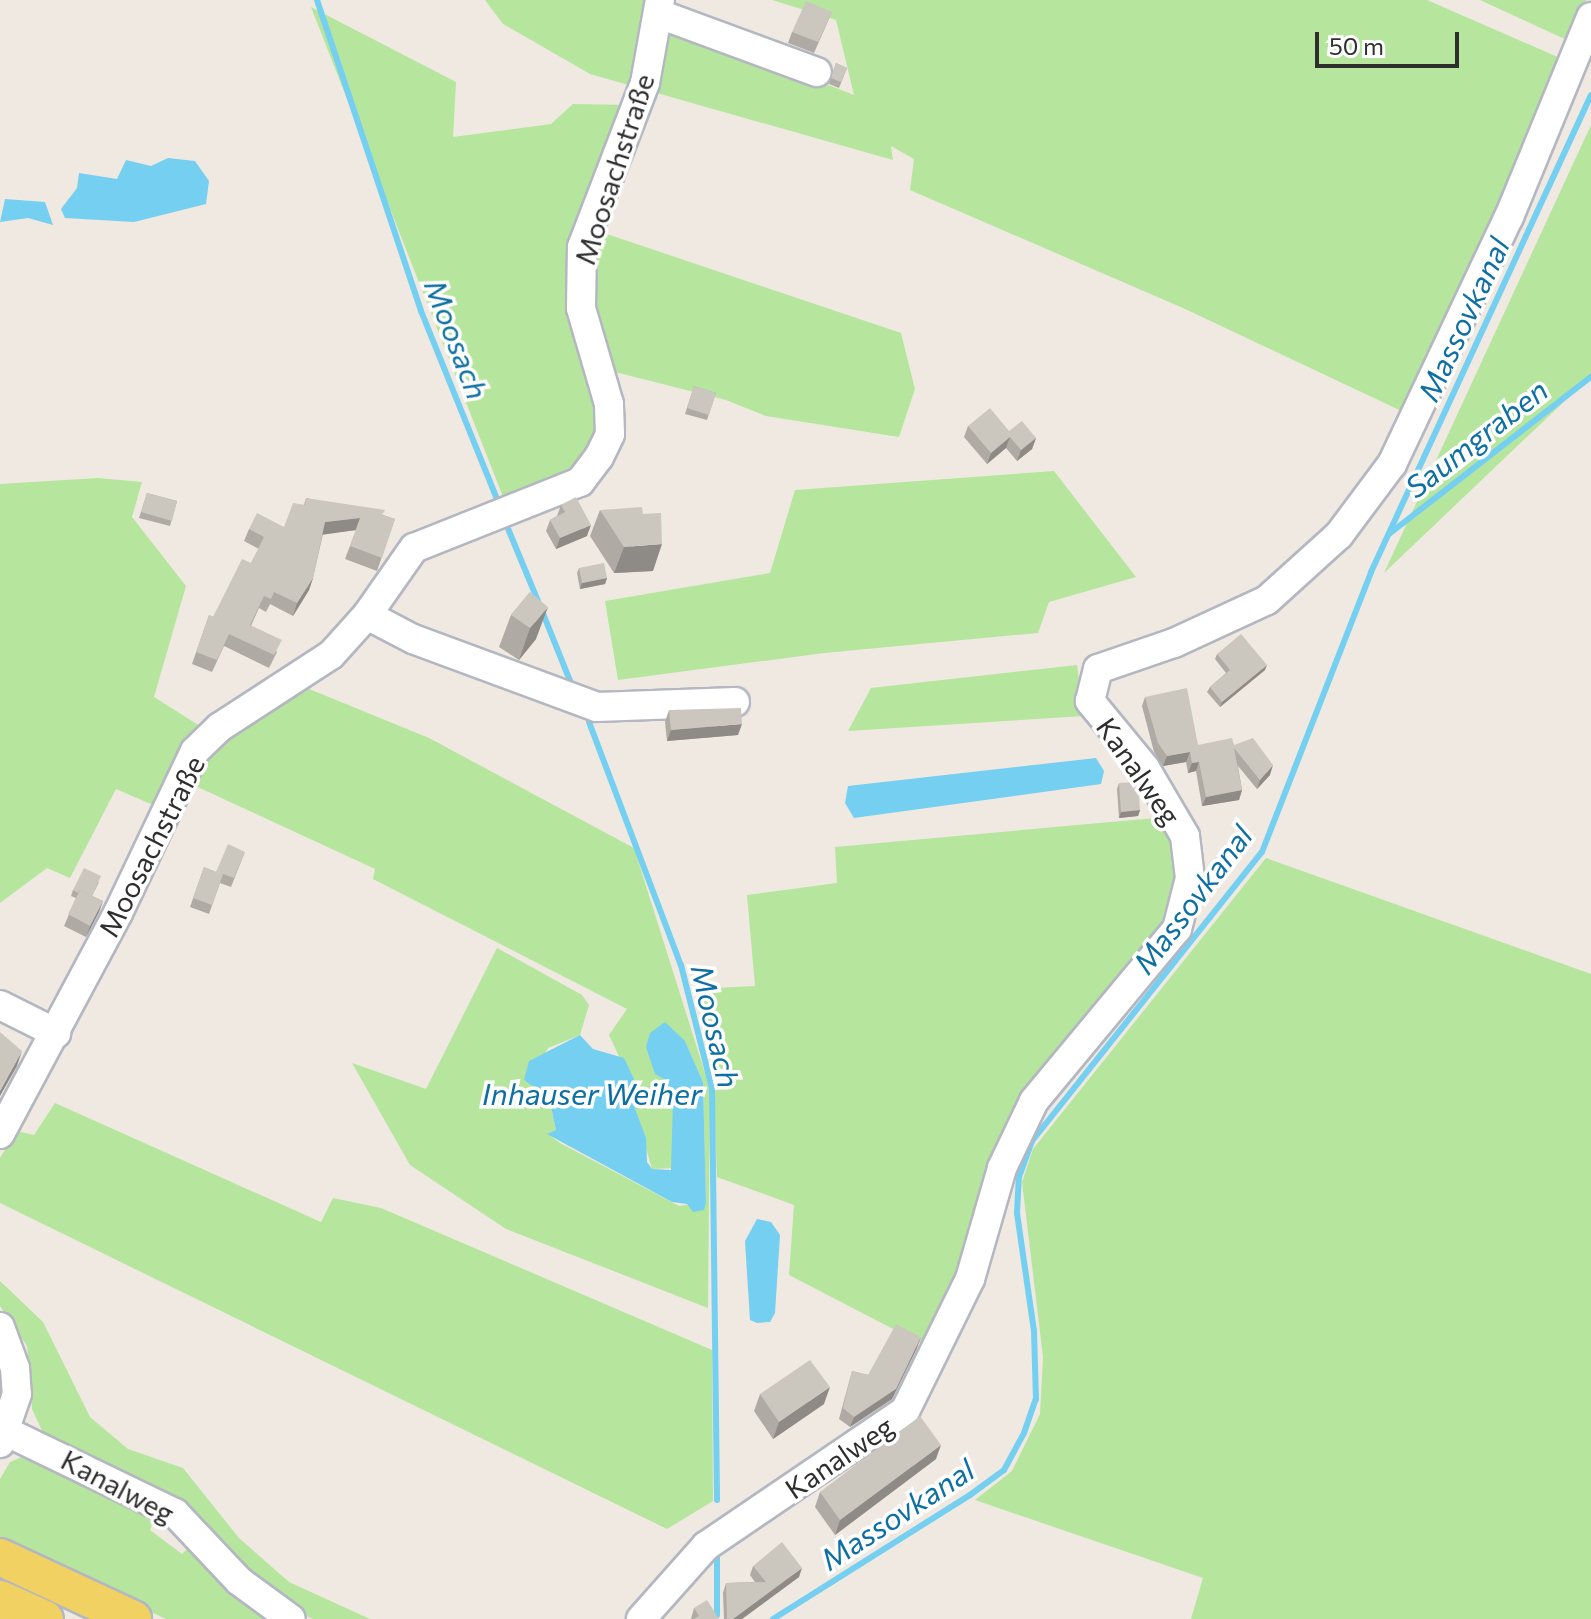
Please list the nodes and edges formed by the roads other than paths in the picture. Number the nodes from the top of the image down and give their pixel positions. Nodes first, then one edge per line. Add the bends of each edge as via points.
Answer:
1 (660, 7) edge
2 (1591, 17) edge
3 (817, 72) dead end
4 (367, 615) junction
5 (735, 702) dead end
6 (0, 1005) edge
7 (56, 1033) junction
8 (0, 1134) edge
9 (0, 1327) edge
10 (2, 1437) edge
11 (0, 1557) edge
12 (0, 1599) edge
13 (45, 1619) edge
14 (133, 1619) edge
15 (291, 1619) edge
16 (641, 1619) edge

1 - 3 street, Moosachstraße
1 - 4 street, Moosachstraße via 645,83 581,262 581,308 609,404 610,434 580,482 414,548
2 - 16 street, Kanalweg via 1509,217 1392,464 1339,535 1267,600 1174,643 1098,669 1090,701 1145,768 1185,836 1190,878 1177,929 1034,1101 1002,1168 970,1279 905,1411 706,1546
4 - 5 street via 413,639 597,707
4 - 7 street, Moosachstraße via 318,666 220,727 195,751
6 - 7 street
7 - 8 street, Moosachstraße
9 - 10 street via 15,1368 17,1394
10 - 15 street, Kanalweg via 175,1513 239,1581
11 - 14 main road
12 - 13 main road

